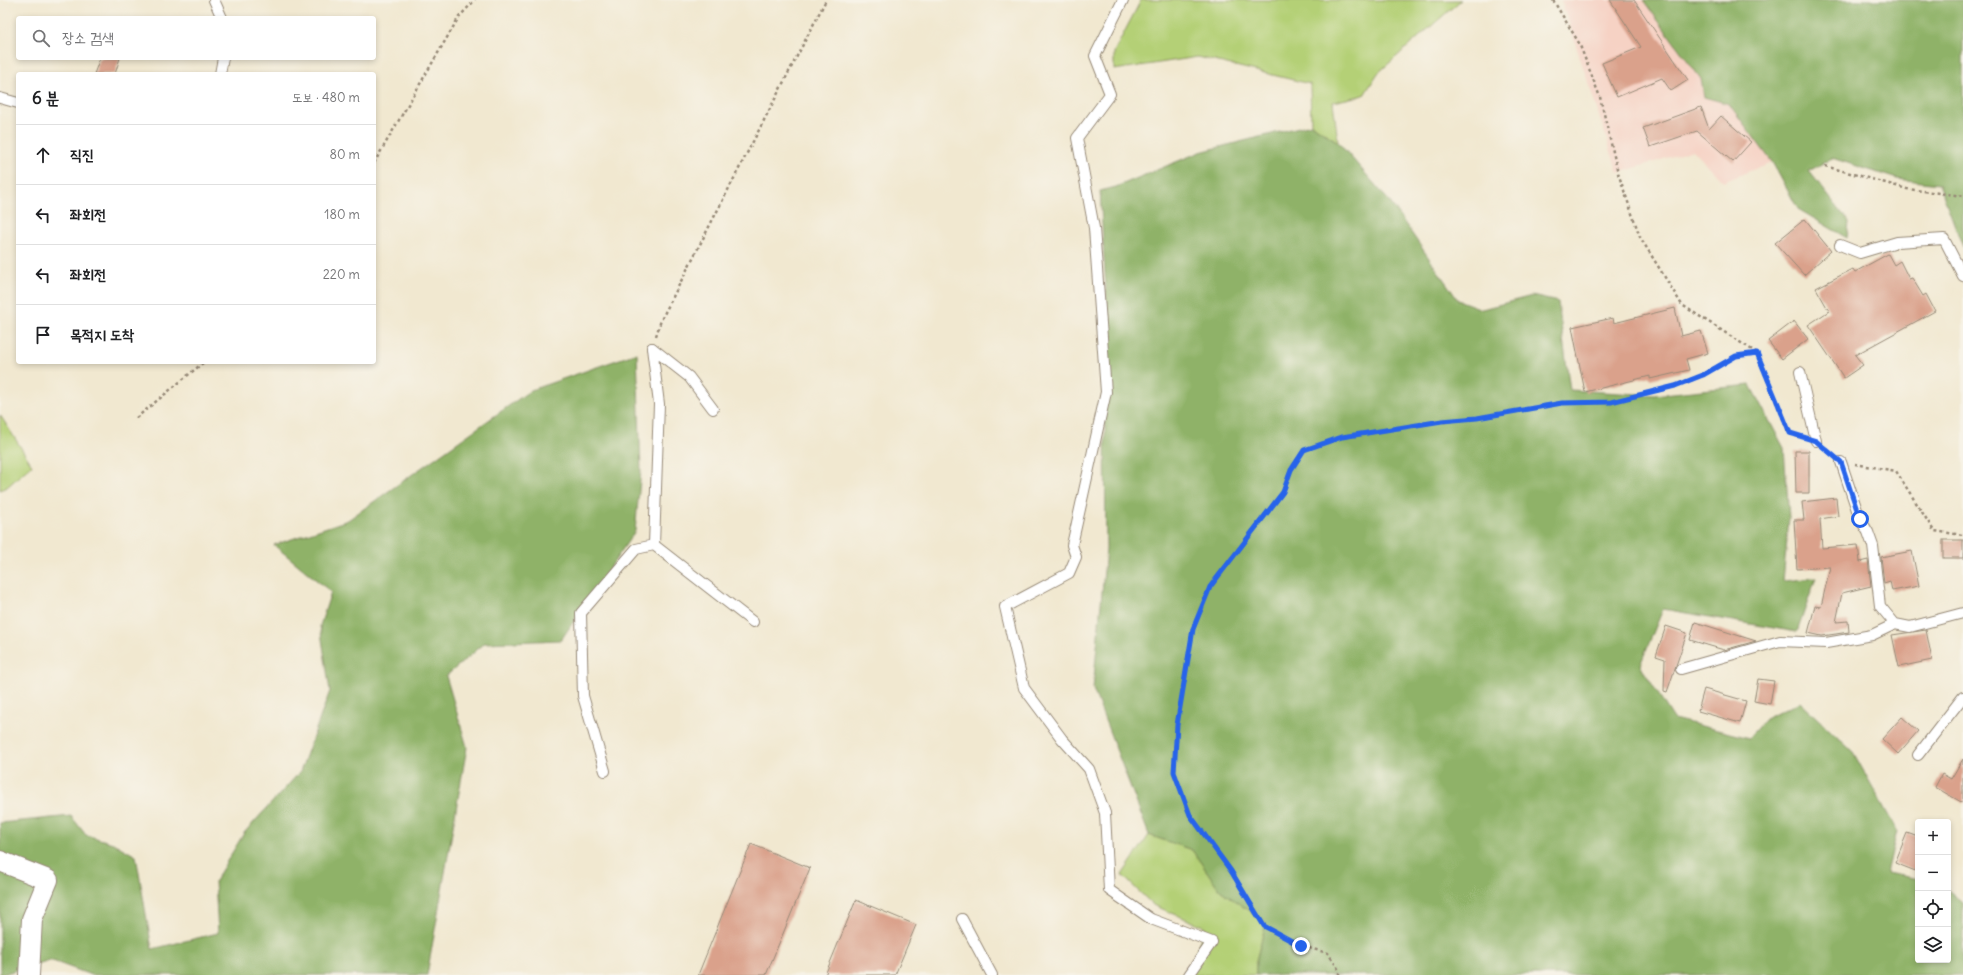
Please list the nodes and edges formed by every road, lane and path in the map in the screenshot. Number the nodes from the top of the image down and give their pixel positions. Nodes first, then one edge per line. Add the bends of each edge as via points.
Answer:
1 (214, 0) edge
2 (475, 0) edge
3 (826, 0) edge
4 (1123, 0) edge
5 (1554, 0) edge
6 (221, 16) edge
7 (223, 60) edge
8 (220, 72) edge
9 (0, 98) edge
10 (16, 102) edge
11 (376, 160) edge
12 (1825, 166) dead end
13 (1963, 196) edge
14 (1840, 244) dead end
15 (1963, 276) edge
16 (652, 348) junction
17 (1757, 353) junction
18 (202, 364) edge
19 (1800, 372) dead end
20 (713, 409) dead end
21 (136, 418) dead end
22 (1816, 441) joint
23 (1841, 462) joint
24 (1963, 535) edge
25 (654, 545) junction
26 (1963, 613) edge
27 (753, 622) dead end
28 (1894, 624) junction
29 (1681, 669) dead end
30 (1963, 697) edge
31 (1918, 755) dead end
32 (605, 771) dead end
33 (0, 861) edge
34 (962, 919) dead end
35 (29, 975) edge
36 (992, 975) edge
37 (1189, 975) edge
38 (1339, 975) edge

1 - 6 lane
2 - 11 path via 459,17
3 - 16 path via 661,320
4 - 37 lane via 1095,56 1110,94 1076,138 1094,228 1106,392 1072,545 1076,558 1069,573 1005,607 1024,688 1062,739 1089,769 1106,814 1109,890 1151,919 1212,942
5 - 17 path via 1579,43 1600,96 1618,173 1640,238 1682,305
7 - 8 lane
9 - 10 lane
12 - 13 path via 1907,189
14 - 15 lane via 1860,253 1898,242 1944,240
16 - 20 lane via 689,377
16 - 25 lane via 658,404
17 - 22 path via 1790,433
17 - 38 path via 1736,356 1703,375 1675,386 1611,402 1562,403 1477,418 1442,421 1342,437 1304,450 1291,470 1283,492 1210,587 1193,629 1177,725 1174,772 1190,815 1231,871 1264,926 1301,946 1328,954 1339,970
18 - 21 path
19 - 22 lane
23 - 24 path via 1896,471 1934,531
23 - 28 lane via 1860,519 1873,546 1880,606
25 - 27 lane
25 - 32 lane via 636,549 582,613 583,696
26 - 28 lane via 1910,627
28 - 29 lane via 1872,635 1826,643 1780,641
30 - 31 lane
33 - 35 street via 48,880 32,919
34 - 36 lane

